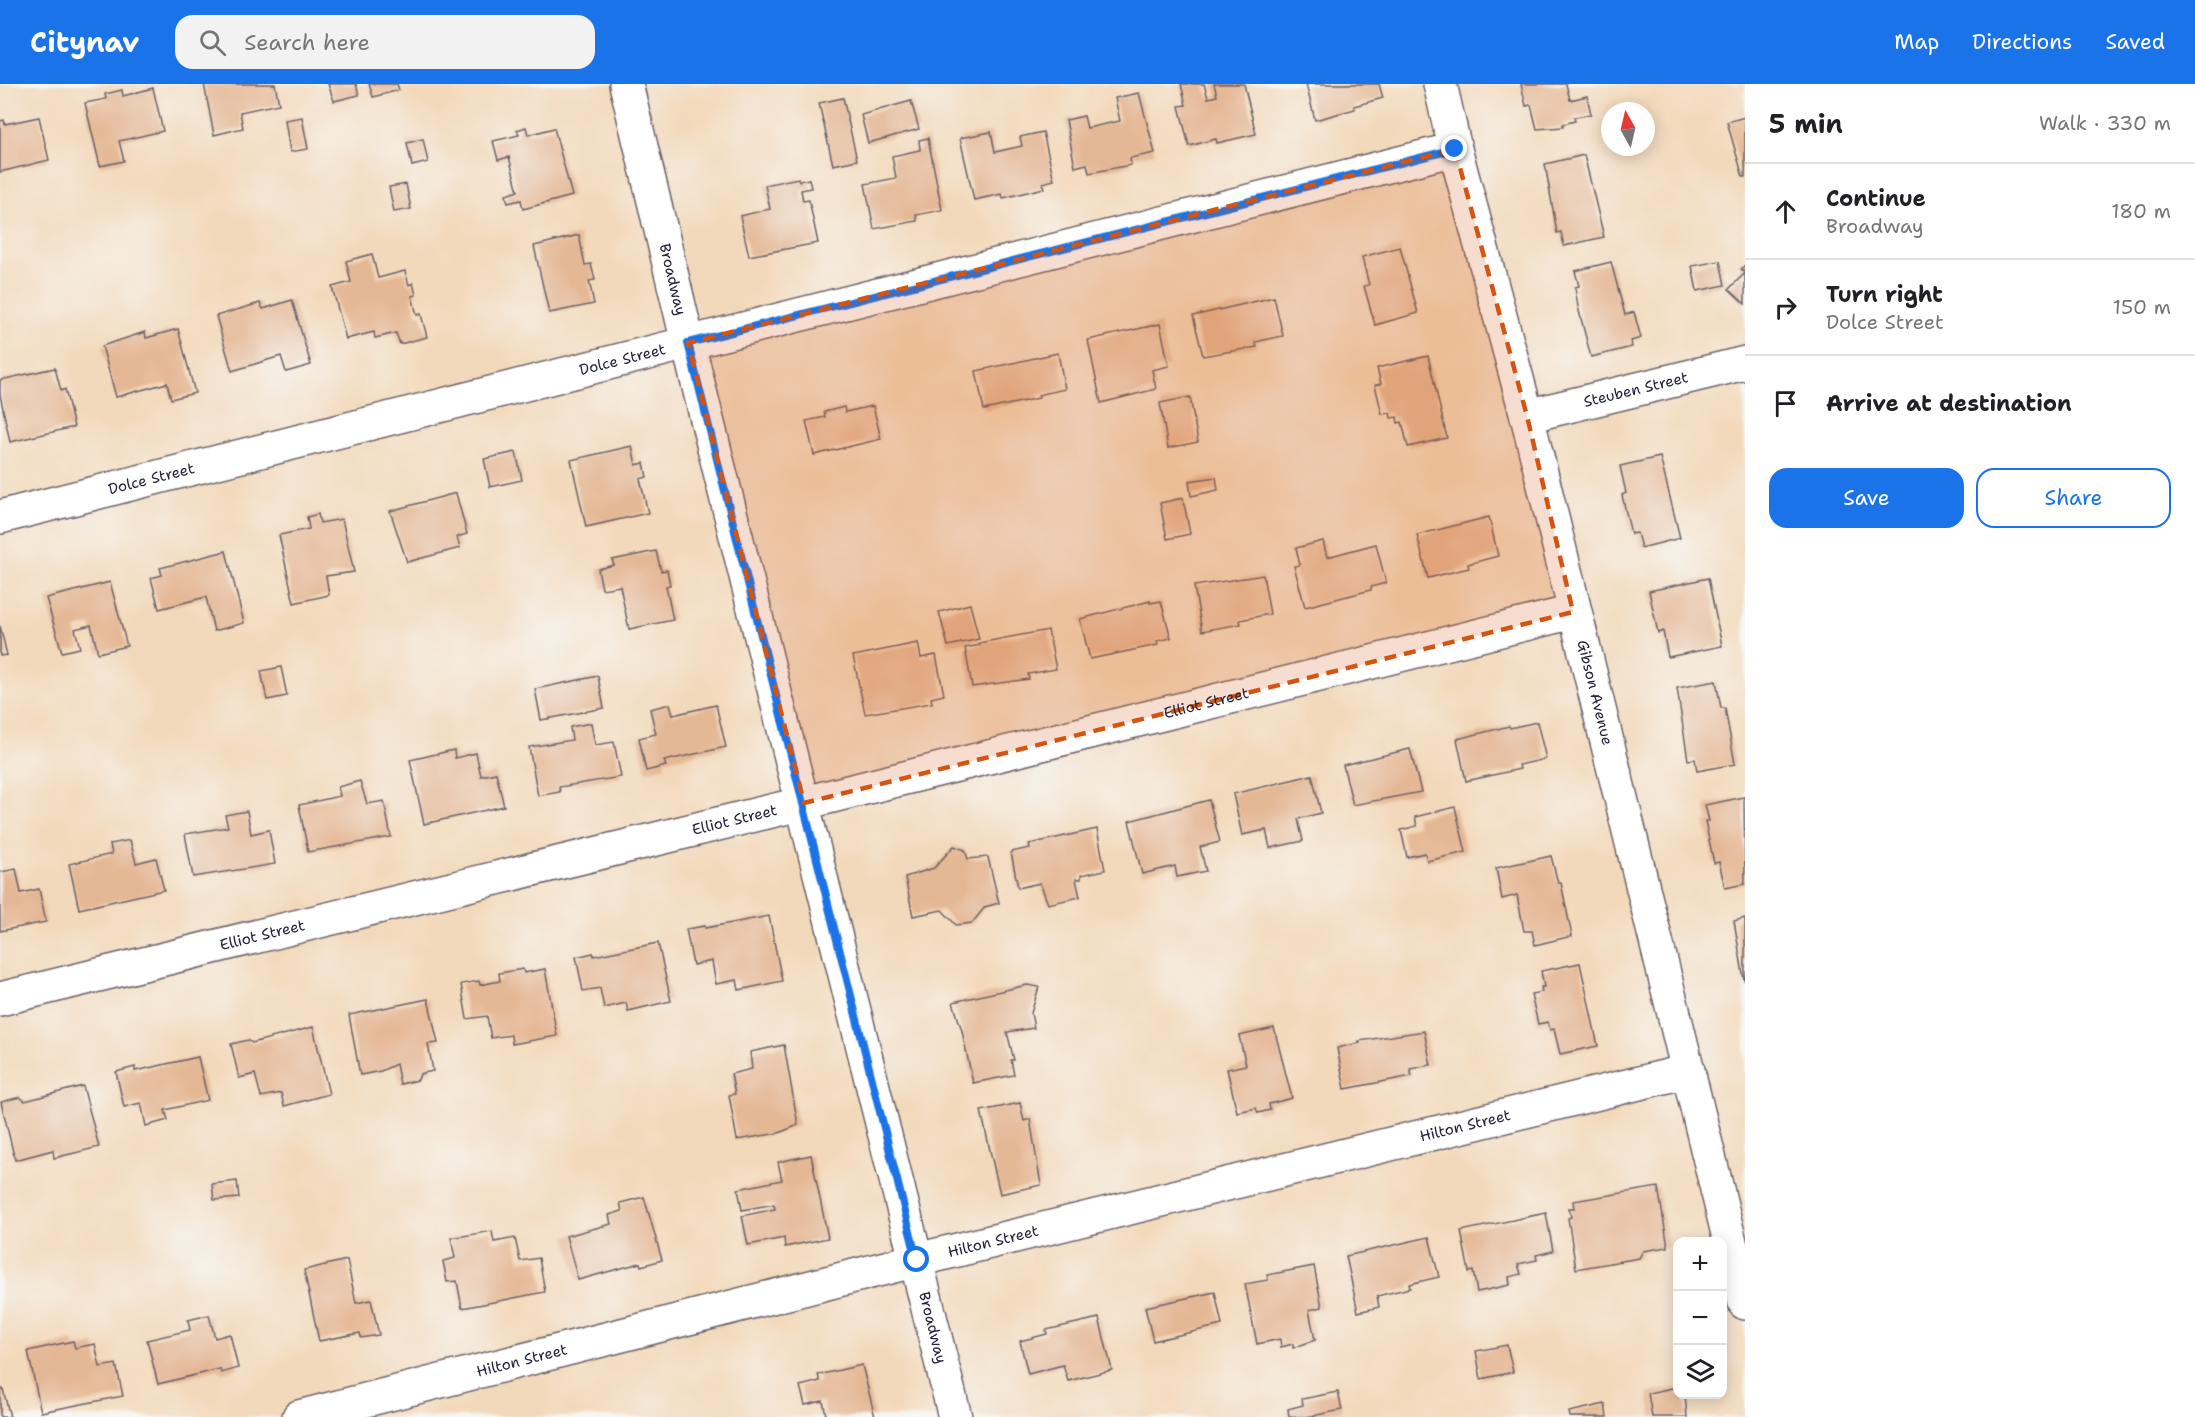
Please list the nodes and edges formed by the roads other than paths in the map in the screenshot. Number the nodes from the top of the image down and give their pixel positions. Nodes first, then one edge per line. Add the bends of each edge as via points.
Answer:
1 (626, 84) edge
2 (1440, 84) edge
3 (1455, 149) junction
4 (688, 343) junction
5 (1745, 363) edge
6 (1527, 416) junction
7 (0, 517) edge
8 (1573, 612) junction
9 (804, 803) junction
10 (0, 999) edge
11 (1688, 1071) junction
12 (917, 1260) junction
13 (1745, 1303) edge
14 (299, 1417) edge
15 (955, 1417) edge

1 - 4 street, Broadway
2 - 3 street, Gibson Avenue
3 - 4 street, Dolce Street
3 - 6 street, Gibson Avenue
4 - 7 street, Dolce Street
4 - 9 street, Broadway
5 - 6 street, Steuben Street
6 - 8 street, Gibson Avenue
8 - 9 street, Elliot Street
8 - 11 street, Gibson Avenue
9 - 10 street, Elliot Street
9 - 12 street, Broadway
11 - 12 street, Hilton Street
11 - 13 street, Gibson Avenue
12 - 14 street, Hilton Street
12 - 15 street, Broadway

